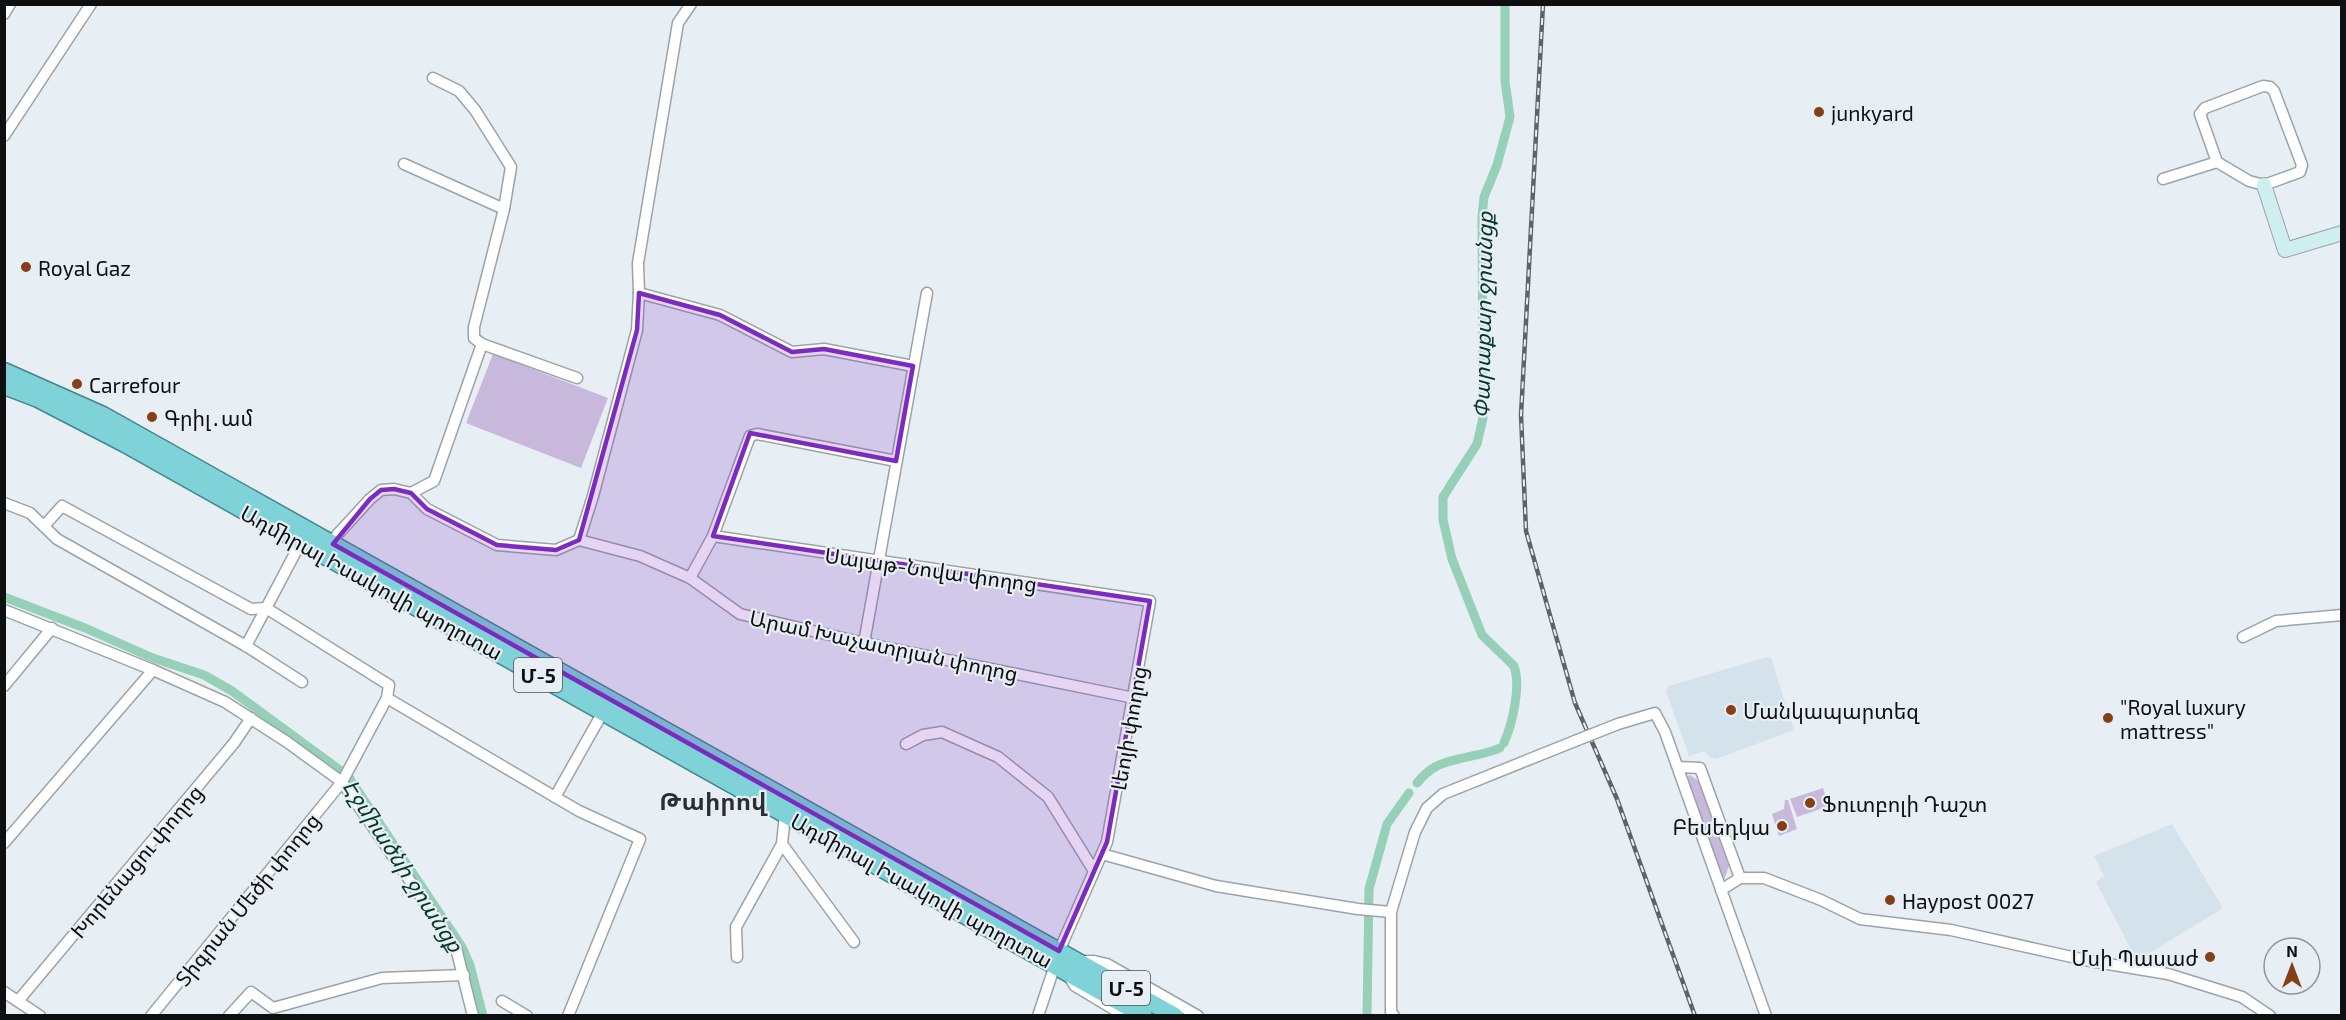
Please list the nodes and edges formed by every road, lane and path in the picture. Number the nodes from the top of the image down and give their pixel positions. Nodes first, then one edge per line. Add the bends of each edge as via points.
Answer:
1 (10, 4) edge
2 (91, 4) edge
3 (691, 4) edge
4 (4, 14) edge
5 (433, 78) dead end
6 (7, 129) edge
7 (2217, 162) junction
8 (404, 164) dead end
9 (2163, 179) dead end
10 (2264, 185) junction
11 (504, 209) junction
12 (2342, 233) edge
13 (639, 293) junction
14 (927, 293) dead end
15 (482, 344) junction
16 (913, 366) junction
17 (6, 374) edge
18 (577, 378) dead end
19 (896, 461) junction
20 (411, 493) junction
21 (4, 503) edge
22 (45, 525) junction
23 (713, 536) junction
24 (579, 540) junction
25 (301, 542) junction
26 (333, 544) junction
27 (878, 562) junction
28 (690, 578) junction
29 (1150, 601) joint
30 (266, 608) junction
31 (4, 610) edge
32 (2342, 615) edge
33 (52, 628) junction
34 (2243, 637) dead end
35 (864, 643) junction
36 (246, 646) junction
37 (153, 670) junction
38 (302, 682) dead end
39 (4, 686) edge
40 (1134, 698) junction
41 (387, 699) junction
42 (603, 712) junction
43 (251, 718) junction
44 (906, 744) dead end
45 (1678, 767) junction
46 (342, 782) junction
47 (555, 797) junction
48 (785, 814) junction
49 (4, 843) edge
50 (782, 844) junction
51 (1102, 854) junction
52 (1095, 870) junction
53 (1740, 878) junction
54 (1721, 890) junction
55 (1391, 912) junction
56 (854, 942) dead end
57 (737, 957) dead end
58 (1065, 962) junction
59 (464, 975) junction
60 (4, 992) edge
61 (502, 1000) dead end
62 (18, 1001) junction
63 (40, 1016) edge
64 (151, 1016) edge
65 (229, 1016) edge
66 (473, 1016) edge
67 (527, 1016) edge
68 (568, 1016) edge
69 (1038, 1016) edge
70 (1125, 1016) edge
71 (1144, 1016) edge
72 (1175, 1016) edge
73 (1198, 1016) edge
74 (1394, 1016) edge
75 (1766, 1016) edge
76 (2270, 1016) edge

1 - 4 street
2 - 6 street
3 - 13 street via 678,23 638,263
5 - 11 street via 459,91 511,167
7 - 9 street
7 - 10 street via 2249,181
7 - 10 street via 2201,120 2202,111 2263,86 2270,87 2302,165 2300,172
8 - 11 street
10 - 12 main road via 2285,250
11 - 15 street via 474,327 474,338
13 - 16 street via 720,315 792,352 824,349
13 - 24 street via 637,330
14 - 16 street
15 - 18 street
15 - 20 street via 434,481
16 - 19 street
17 - 25 highway, Ադմիրալ Իսակովի պողոտա / Մ-5 via 38,399
17 - 26 highway, Ադմիրալ Իսակովի պողոտա / Մ-5 via 103,415
19 - 23 street via 757,434 748,438
19 - 27 street
20 - 24 street via 427,509 497,545 556,550
20 - 26 street via 381,490
21 - 22 street via 30,513
22 - 30 street via 62,506 251,609
22 - 36 street via 57,539
23 - 27 street, Սայաթ-Նովա փողոց
23 - 28 street
24 - 28 street, Արամ Խաչատրյան փողոց via 640,556
25 - 30 street
25 - 42 highway, Ադմիրալ Իսակովի պողոտա / Մ-5
26 - 58 highway, Ադմիրալ Իսակովի պողոտա / Մ-5
27 - 29 street, Սայաթ-Նովա փողոց
27 - 35 street
28 - 35 street, Արամ Խաչատրյան փողոց via 740,614
29 - 40 street, Լեոյի փողոց
30 - 36 street
30 - 41 street via 388,686
31 - 33 street
32 - 34 street via 2276,621
33 - 37 street
33 - 39 street
35 - 40 street, Արամ Խաչատրյան փողոց
36 - 38 street
37 - 43 street
37 - 49 street
40 - 51 street, Լեոյի փողոց
41 - 46 street, Տիգրան Մեծի փողոց
41 - 47 street
42 - 47 street
42 - 48 highway, Ադմիրալ Իսակովի պողոտա / Մ-5
43 - 46 street
43 - 62 street, Խորենացու փողոց
44 - 52 street via 923,735 942,732 998,758 1048,797
45 - 53 street via 1700,768
45 - 54 street
45 - 55 street, bridge via 1655,712 1443,794 1427,808 1415,832
46 - 59 street via 456,948
46 - 64 street, Տիգրան Մեծի փողոց
47 - 68 street via 640,839
48 - 50 street
48 - 58 highway, Ադմիրալ Իսակովի պողոտա / Մ-5
50 - 56 street
50 - 57 street via 736,927
51 - 52 street, Լեոյի փողոց
51 - 55 street via 1216,886
52 - 58 street, Լեոյի փողոց
53 - 54 street
53 - 76 street via 1764,878 1860,919 1951,930 2168,974 2242,997
54 - 75 street
55 - 74 street
58 - 69 street, Լեոյի փողոց
58 - 70 street via 1075,986
58 - 71 highway, Ադմիրալ Իսակովի պողոտա / Մ-5
58 - 72 highway, Ադմիրալ Իսակովի պողոտա / Մ-5
58 - 73 street via 1107,964
59 - 65 street via 382,978 273,1008 251,992
59 - 66 street
60 - 62 street
61 - 67 street
62 - 63 street

